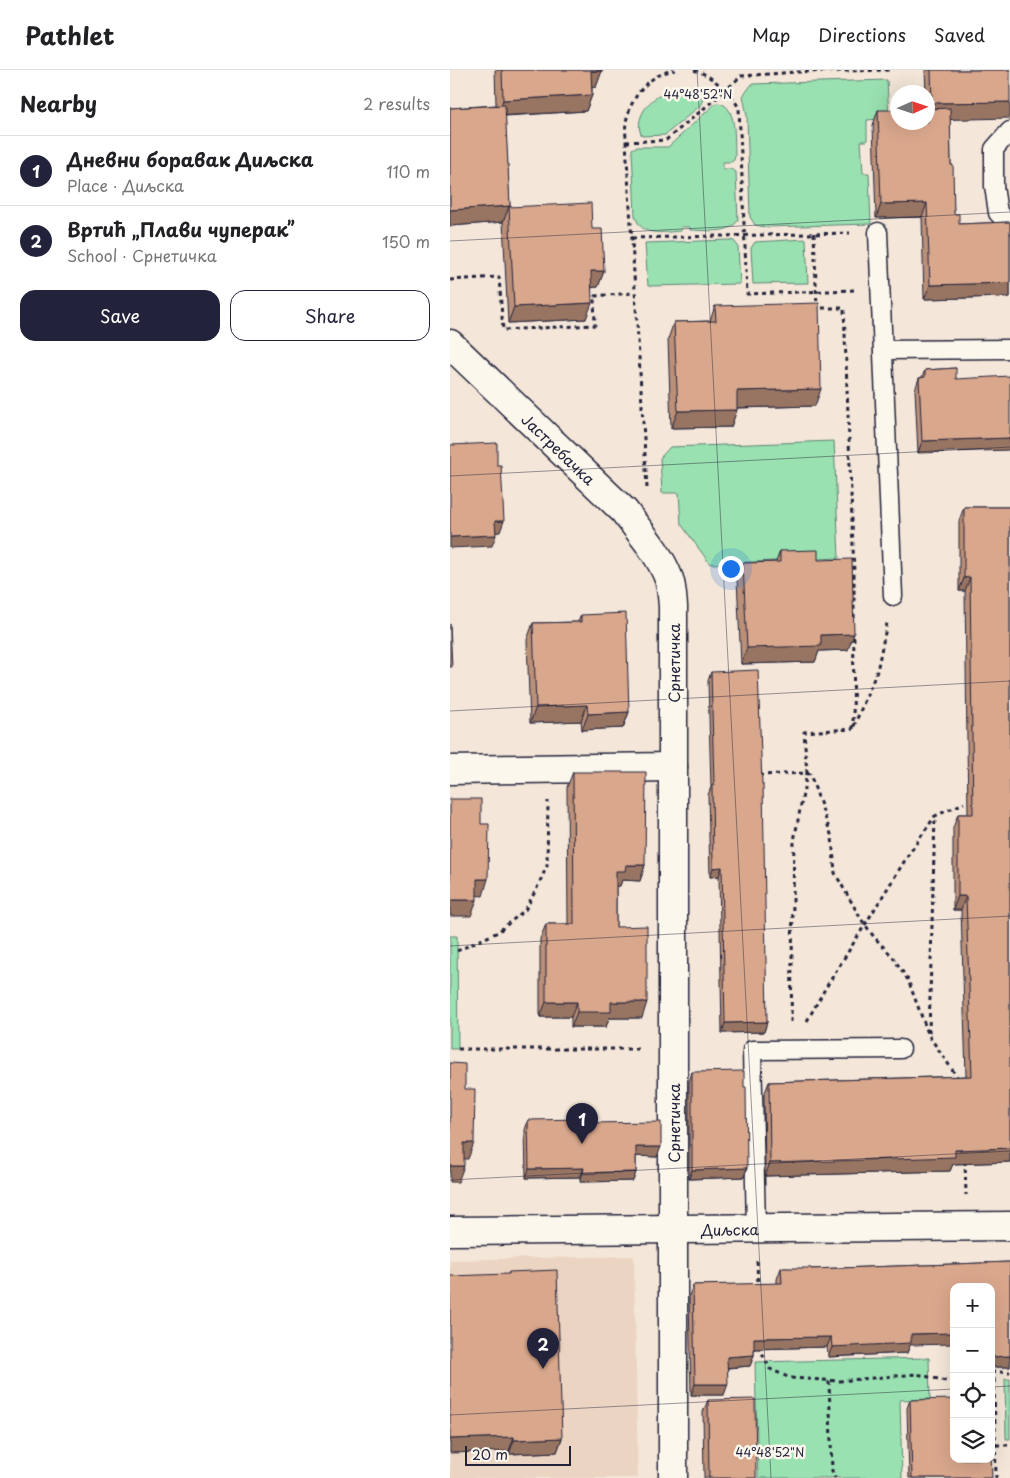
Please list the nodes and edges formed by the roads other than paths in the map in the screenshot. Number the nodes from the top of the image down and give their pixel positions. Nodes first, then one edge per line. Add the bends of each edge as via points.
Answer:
1 (1010, 131) edge
2 (1010, 224) edge
3 (878, 232) dead end
4 (450, 344) edge
5 (1010, 349) edge
6 (884, 350) junction
7 (660, 562) joint
8 (893, 596) road end
9 (673, 767) junction
10 (450, 770) edge
11 (901, 1049) dead end
12 (1010, 1226) edge
13 (673, 1228) junction
14 (756, 1228) junction
15 (450, 1230) edge
16 (673, 1478) edge

1 - 2 lane via 994,149 998,213
3 - 6 lane
4 - 7 street, Јастребачка via 624,511
5 - 6 lane
6 - 8 lane
7 - 9 street, Срнетичка via 668,579 673,606
9 - 10 street
9 - 13 street, Срнетичка
11 - 14 lane via 752,1050
12 - 14 street, Диљска
13 - 14 street, Диљска
13 - 15 street, Диљска
13 - 16 street, Срнетичка

